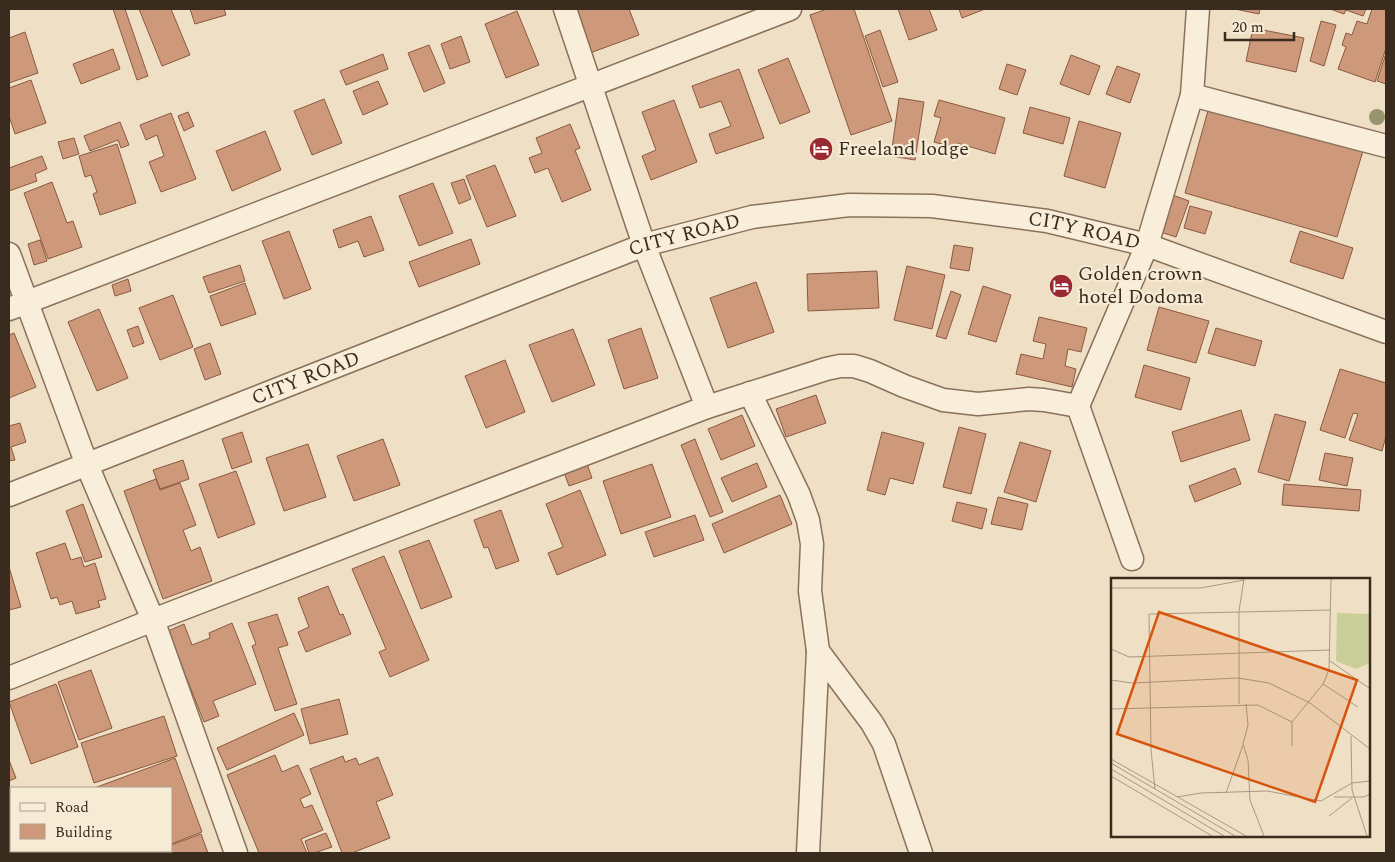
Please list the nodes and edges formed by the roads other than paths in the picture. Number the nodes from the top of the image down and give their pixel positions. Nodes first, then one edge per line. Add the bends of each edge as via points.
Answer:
1 (564, 9) edge
2 (790, 9) edge
3 (1198, 9) edge
4 (590, 85) junction
5 (1192, 94) junction
6 (1386, 146) edge
7 (644, 245) junction
8 (1148, 245) junction
9 (9, 254) edge
10 (18, 305) edge
11 (1386, 332) edge
12 (750, 393) junction
13 (1078, 406) junction
14 (707, 407) junction
15 (87, 465) junction
16 (9, 495) edge
17 (1132, 559) dead end
18 (153, 620) junction
19 (818, 651) junction
20 (9, 678) edge
21 (236, 853) edge
22 (808, 853) edge
23 (921, 853) edge

1 - 4 street
2 - 4 street
3 - 5 street
4 - 7 street
4 - 10 street
5 - 6 street
5 - 8 street
7 - 8 street, CITY ROAD via 752,217 849,206 932,206 1047,221
7 - 14 street
7 - 15 street, CITY ROAD
8 - 11 street, CITY ROAD
8 - 13 street
9 - 10 street
10 - 15 street
12 - 13 street via 826,369 854,366 943,400 978,404 1044,400
12 - 14 street
12 - 19 street via 808,520 812,544 810,591
13 - 17 street
14 - 18 street
15 - 16 street, CITY ROAD
15 - 18 street
18 - 20 street
18 - 21 street
19 - 22 street
19 - 23 street via 884,744

